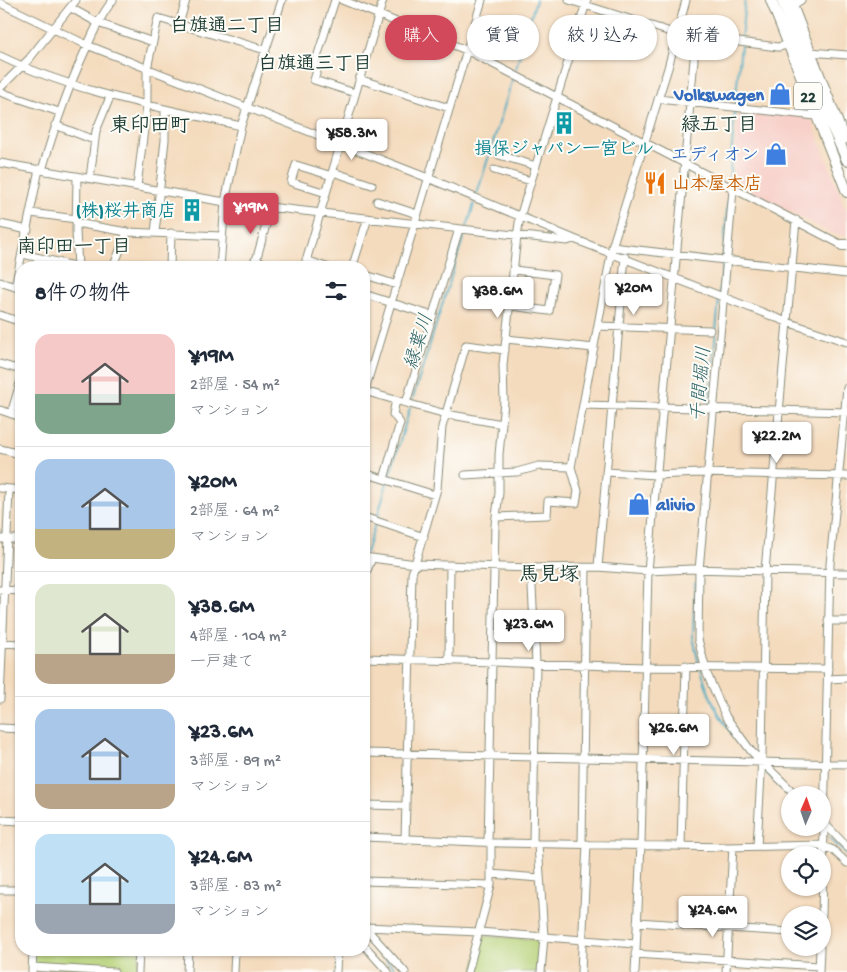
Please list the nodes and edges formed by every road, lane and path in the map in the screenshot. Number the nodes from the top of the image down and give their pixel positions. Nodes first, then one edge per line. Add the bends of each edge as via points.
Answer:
1 (14, 0) edge
2 (76, 0) edge
3 (113, 0) edge
4 (186, 0) edge
5 (282, 0) edge
6 (335, 0) edge
7 (342, 0) edge
8 (383, 0) edge
9 (482, 0) edge
10 (569, 0) edge
11 (686, 0) edge
12 (771, 0) edge
13 (782, 0) edge
14 (801, 0) edge
15 (586, 2) edge
16 (0, 3) edge
17 (791, 3) edge
18 (9, 8) junction
19 (71, 8) junction
20 (378, 14) junction
21 (682, 15) edge
22 (98, 23) junction
23 (179, 24) junction
24 (52, 30) junction
25 (667, 30) edge
26 (153, 42) junction
27 (739, 43) edge
28 (788, 45) junction
29 (88, 46) junction
30 (266, 50) junction
31 (466, 50) junction
32 (810, 52) junction
33 (847, 55) edge
34 (0, 56) edge
35 (669, 60) edge
36 (694, 60) edge
37 (22, 66) junction
38 (147, 69) junction
39 (359, 79) junction
40 (71, 82) junction
41 (0, 90) edge
42 (355, 94) junction
43 (110, 96) junction
44 (557, 98) junction
45 (658, 99) junction
46 (689, 104) junction
47 (147, 105) junction
48 (247, 108) junction
49 (449, 108) junction
50 (166, 110) junction
51 (59, 112) junction
52 (816, 116) junction
53 (55, 125) junction
54 (241, 126) junction
55 (844, 132) edge
56 (94, 140) junction
57 (645, 143) junction
58 (340, 144) junction
59 (847, 145) edge
60 (499, 155) dead end
61 (847, 160) edge
62 (0, 164) edge
63 (684, 164) junction
64 (536, 166) junction
65 (40, 170) junction
66 (494, 170) dead end
67 (332, 174) junction
68 (77, 176) junction
69 (90, 178) junction
70 (428, 178) junction
71 (531, 181) junction
72 (372, 185) dead end
73 (137, 186) junction
74 (730, 188) junction
75 (159, 190) junction
76 (847, 192) edge
77 (326, 193) junction
78 (377, 201) dead end
79 (225, 202) junction
80 (271, 207) junction
81 (320, 212) junction
82 (31, 213) junction
83 (417, 214) junction
84 (520, 217) junction
85 (368, 218) junction
86 (796, 220) junction
87 (76, 221) junction
88 (0, 224) edge
89 (414, 224) junction
90 (459, 229) junction
91 (28, 230) junction
92 (127, 232) junction
93 (155, 232) junction
94 (171, 233) junction
95 (222, 236) junction
96 (516, 236) junction
97 (574, 239) junction
98 (845, 245) edge
99 (612, 250) junction
100 (22, 254) junction
101 (675, 254) junction
102 (624, 257) junction
103 (21, 261) edge
104 (52, 261) edge
105 (78, 261) edge
106 (116, 261) edge
107 (170, 261) edge
108 (220, 261) edge
109 (256, 261) edge
110 (306, 261) edge
111 (354, 261) edge
112 (724, 261) junction
113 (791, 267) junction
114 (514, 270) junction
115 (847, 274) edge
116 (370, 276) edge
117 (673, 277) junction
118 (0, 282) edge
119 (398, 285) junction
120 (15, 287) edge
121 (370, 296) edge
122 (721, 296) junction
123 (392, 303) junction
124 (511, 306) junction
125 (0, 316) edge
126 (433, 316) junction
127 (15, 320) edge
128 (787, 322) junction
129 (598, 326) junction
130 (619, 326) junction
131 (669, 327) junction
132 (710, 330) dead end
133 (506, 339) junction
134 (847, 342) edge
135 (594, 348) junction
136 (505, 350) junction
137 (0, 364) edge
138 (15, 368) edge
139 (370, 373) edge
140 (847, 388) edge
141 (370, 394) edge
142 (15, 400) edge
143 (396, 400) junction
144 (406, 403) junction
145 (583, 405) junction
146 (613, 407) junction
147 (661, 408) junction
148 (710, 408) junction
149 (0, 410) edge
150 (779, 410) junction
151 (846, 412) edge
152 (11, 414) junction
153 (446, 414) junction
154 (15, 415) edge
155 (502, 424) junction
156 (0, 449) edge
157 (15, 453) edge
158 (571, 467) junction
159 (606, 472) junction
160 (705, 473) junction
161 (499, 474) junction
162 (370, 475) edge
163 (465, 475) dead end
164 (656, 475) junction
165 (773, 475) junction
166 (839, 476) junction
167 (847, 476) edge
168 (384, 479) junction
169 (0, 488) edge
170 (9, 490) junction
171 (15, 490) edge
172 (435, 495) junction
173 (496, 517) junction
174 (370, 519) edge
175 (424, 536) junction
176 (4, 539) edge
177 (370, 558) edge
178 (416, 564) junction
179 (450, 565) junction
180 (494, 566) junction
181 (598, 567) junction
182 (531, 568) junction
183 (586, 568) junction
184 (696, 569) junction
185 (648, 571) junction
186 (765, 571) junction
187 (830, 573) junction
188 (847, 573) edge
189 (2, 590) edge
190 (15, 591) edge
191 (828, 621) junction
192 (847, 621) edge
193 (1, 643) edge
194 (15, 644) edge
195 (370, 658) edge
196 (409, 660) junction
197 (449, 661) junction
198 (494, 662) junction
199 (536, 663) junction
200 (584, 664) junction
201 (690, 666) junction
202 (704, 666) junction
203 (645, 667) junction
204 (764, 668) junction
205 (828, 669) junction
206 (847, 678) edge
207 (828, 679) junction
208 (0, 699) edge
209 (0, 728) edge
210 (15, 729) edge
211 (370, 753) edge
212 (406, 755) junction
213 (491, 757) junction
214 (534, 758) junction
215 (582, 759) junction
216 (643, 759) junction
217 (684, 761) junction
218 (761, 761) junction
219 (826, 763) junction
220 (847, 764) edge
221 (787, 786) edge
222 (825, 786) edge
223 (370, 804) edge
224 (405, 806) junction
225 (0, 820) edge
226 (15, 821) edge
227 (831, 831) edge
228 (370, 837) edge
229 (405, 840) junction
230 (490, 843) junction
231 (535, 844) junction
232 (584, 844) junction
233 (641, 844) junction
234 (845, 844) edge
235 (681, 846) junction
236 (733, 846) junction
237 (757, 846) junction
238 (781, 846) edge
239 (831, 849) edge
240 (847, 863) edge
241 (491, 874) junction
242 (539, 878) junction
243 (370, 881) edge
244 (491, 885) junction
245 (0, 890) edge
246 (15, 890) edge
247 (637, 922) junction
248 (370, 926) edge
249 (729, 928) junction
250 (781, 931) edge
251 (479, 932) junction
252 (370, 933) edge
253 (544, 937) junction
254 (582, 939) junction
255 (636, 944) junction
256 (370, 952) edge
257 (636, 954) junction
258 (33, 956) edge
259 (139, 956) edge
260 (188, 956) edge
261 (235, 956) edge
262 (337, 956) edge
263 (820, 956) edge
264 (727, 958) junction
265 (819, 969) edge
266 (32, 970) edge
267 (114, 972) edge
268 (138, 972) edge
269 (187, 972) edge
270 (234, 972) edge
271 (240, 972) edge
272 (336, 972) edge
273 (388, 972) edge
274 (405, 972) edge
275 (411, 972) edge
276 (468, 972) edge
277 (541, 972) edge
278 (581, 972) edge
279 (635, 972) edge
280 (726, 972) edge

1 - 18 street
2 - 19 street
3 - 22 street
4 - 23 street
5 - 30 street
6 - 42 street via 315,64 318,67 314,80
7 - 20 street
8 - 20 street
9 - 31 street
10 - 15 street
11 - 21 street
12 - 28 highway, 22
13 - 61 highway
14 - 17 street
15 - 25 street
15 - 44 street
16 - 18 street
17 - 32 highway, 22
18 - 24 street
19 - 22 street
19 - 24 street
20 - 31 street
20 - 39 street
22 - 26 street
22 - 29 street
23 - 26 street via 158,18
23 - 30 street
24 - 29 street
24 - 37 street
26 - 38 street
27 - 28 street
28 - 52 highway, 22
29 - 38 street
29 - 40 street
30 - 48 street
31 - 44 street
31 - 49 street
32 - 33 street
32 - 55 highway, 22
34 - 37 street
35 - 45 street
36 - 46 street
37 - 40 street
37 - 41 street
38 - 47 street
38 - 48 street
39 - 42 street
39 - 49 street
40 - 43 street
40 - 51 street
41 - 51 street
42 - 58 street
43 - 47 street
43 - 56 street
44 - 57 street
44 - 64 street
45 - 46 street
45 - 57 street
46 - 52 street
46 - 63 street
47 - 50 street
47 - 73 street
48 - 54 street
48 - 58 street
49 - 70 street
50 - 54 street
50 - 75 street
51 - 53 street
52 - 76 highway, 22
53 - 56 street
53 - 65 street
54 - 79 street
55 - 59 highway, 22
56 - 69 street
57 - 63 street
57 - 99 street
58 - 67 street
58 - 70 street
60 - 64 street
62 - 65 street
63 - 74 street
63 - 101 street
64 - 71 street
65 - 68 street
65 - 82 street
66 - 71 street
67 - 72 street
67 - 77 street
67 - 77 street via 296,165 291,182
68 - 69 street
68 - 87 street
69 - 73 street
70 - 83 street
70 - 84 street
71 - 84 street
73 - 75 street
74 - 86 street
74 - 112 street
75 - 79 street
75 - 93 street
77 - 81 street
78 - 83 street
79 - 80 street
79 - 95 street
80 - 81 street
80 - 109 street
81 - 85 street
81 - 110 street
82 - 87 street
82 - 91 street
83 - 89 street
84 - 96 street
84 - 97 street
85 - 89 street
85 - 111 street
86 - 98 street
86 - 113 street
87 - 92 street
87 - 105 street
88 - 91 street
89 - 90 street
89 - 119 street
90 - 96 street
90 - 126 street
91 - 100 street
92 - 93 street
92 - 106 street
93 - 94 street
94 - 95 street
94 - 107 street
95 - 108 street
96 - 97 street
96 - 114 street
97 - 99 street
99 - 101 street
99 - 102 street
99 - 129 street
100 - 103 street
100 - 104 street
101 - 112 street
101 - 117 street
102 - 117 street
102 - 130 street
112 - 113 street
112 - 122 street
113 - 115 street
113 - 128 street
114 - 124 street
114 - 124 street via 555,275 549,311
116 - 119 street
117 - 122 street
117 - 131 street
118 - 120 street
119 - 123 street
121 - 123 street
122 - 128 street
122 - 148 street
123 - 126 street
123 - 139 street
124 - 133 street
125 - 127 street
126 - 144 street
128 - 134 street
128 - 150 street
129 - 130 street
129 - 135 street
130 - 131 street
130 - 146 street
131 - 132 street
131 - 147 street
133 - 135 street
133 - 136 street
135 - 145 street
136 - 153 street via 466,345
136 - 155 street
137 - 138 street
140 - 151 street
141 - 143 street
142 - 152 street
143 - 144 street
143 - 168 street via 394,414 400,423
144 - 153 street
145 - 146 street
145 - 158 street
146 - 147 street
146 - 159 street
147 - 148 street
147 - 164 street
148 - 150 street
148 - 160 street
149 - 152 street
150 - 151 street
150 - 165 street
151 - 166 street
152 - 154 street
153 - 155 street
153 - 172 street
155 - 161 street
156 - 157 street
158 - 161 street via 539,466
158 - 173 street via 578,491 576,503 548,501 547,514
159 - 164 street
159 - 181 street
160 - 164 street
160 - 165 street
160 - 184 street
161 - 163 street
161 - 173 street
162 - 168 street
164 - 185 street
165 - 166 street
165 - 186 street
166 - 167 street
166 - 187 street
168 - 172 street
169 - 170 street
170 - 171 street
170 - 176 street
172 - 175 street
173 - 180 street
174 - 175 street
175 - 178 street
176 - 189 street
177 - 178 street
178 - 179 street
178 - 196 street via 412,574
179 - 180 street
179 - 197 street
180 - 182 street
180 - 198 street
181 - 183 street
181 - 185 street
182 - 183 street
182 - 199 street
183 - 200 street
184 - 185 street
184 - 186 street
184 - 202 street via 698,639
185 - 203 street
186 - 187 street
186 - 204 street
187 - 188 street
187 - 191 street
189 - 190 street
189 - 193 street
191 - 192 street
191 - 205 street
193 - 194 street
193 - 208 street
195 - 196 street
196 - 197 street
196 - 212 street
197 - 198 street
198 - 199 street
198 - 213 street
199 - 200 street
199 - 214 street
200 - 203 street
200 - 215 street
201 - 202 street
201 - 203 street
201 - 217 street
202 - 204 street
202 - 218 street via 726,718
203 - 216 street
204 - 205 street
204 - 218 street
205 - 207 street
206 - 207 street
207 - 219 street
209 - 210 street
211 - 212 street
212 - 213 street
212 - 224 street
213 - 214 street
213 - 230 street
214 - 215 street
214 - 231 street
215 - 216 street
215 - 232 street
216 - 217 street
216 - 233 street
217 - 218 street
217 - 235 street
218 - 219 street
218 - 221 street
218 - 237 street
219 - 220 street
219 - 222 street
223 - 224 street
224 - 229 street
225 - 226 street
227 - 234 street
228 - 229 street
229 - 230 street
230 - 231 street
230 - 241 street
231 - 232 street
231 - 242 street
232 - 233 street
232 - 254 street
233 - 235 street
233 - 247 street
235 - 236 street
236 - 237 street
236 - 249 street
237 - 238 street
239 - 240 street
241 - 242 street
241 - 244 street
242 - 253 street
243 - 244 street
244 - 251 street
245 - 246 street
247 - 249 street
247 - 255 street
248 - 251 street
249 - 250 street
249 - 264 street
251 - 253 street
251 - 276 street
252 - 274 street
253 - 254 street
253 - 277 street
254 - 255 street
254 - 278 street
255 - 257 street
256 - 273 street
257 - 264 street
257 - 279 street
258 - 266 street
259 - 268 street
260 - 269 street
261 - 270 street
262 - 272 street
263 - 265 street
264 - 265 street
264 - 280 street
266 - 267 street
270 - 271 street
274 - 275 street

